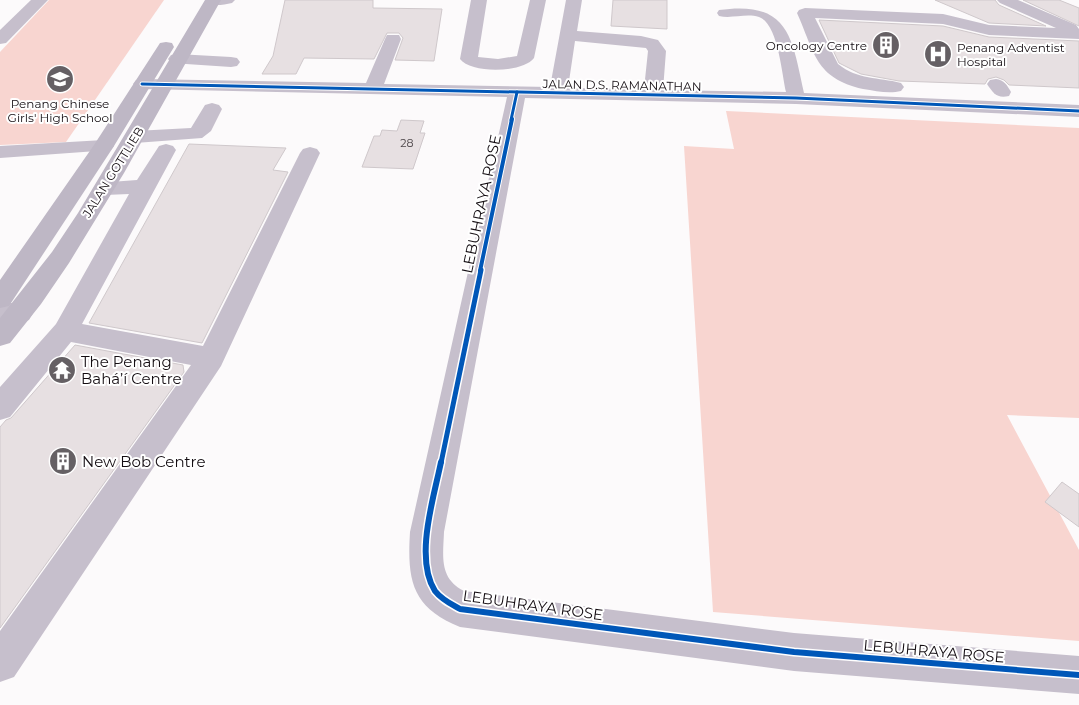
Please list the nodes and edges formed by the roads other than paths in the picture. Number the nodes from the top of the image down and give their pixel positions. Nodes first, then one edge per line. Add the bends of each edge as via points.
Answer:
1 (40, 0) edge
2 (212, 0) edge
3 (479, 0) edge
4 (538, 0) edge
5 (574, 0) edge
6 (868, 0) edge
7 (1005, 0) edge
8 (802, 6) edge
9 (725, 14) dead end
10 (876, 15) junction
11 (1078, 34) edge
12 (568, 35) junction
13 (394, 39) dead end
14 (0, 40) edge
15 (177, 59) junction
16 (231, 62) dead end
17 (142, 84) junction
18 (165, 84) junction
19 (373, 89) junction
20 (517, 92) junction
21 (558, 93) junction
22 (1002, 93) junction
23 (653, 95) junction
24 (1079, 95) edge
25 (796, 98) junction
26 (212, 110) dead end
27 (1079, 111) edge
28 (135, 137) junction
29 (104, 146) junction
30 (166, 150) dead end
31 (0, 152) edge
32 (310, 153) dead end
33 (144, 187) junction
34 (105, 188) junction
35 (7, 308) edge
36 (66, 331) junction
37 (0, 336) edge
38 (211, 358) junction
39 (0, 408) edge
40 (0, 663) edge
41 (1079, 675) edge

1 - 14 street
2 - 15 main road, JALAN GOTTLIEB
2 - 17 main road, JALAN GOTTLIEB
3 - 4 street via 469,59 476,63 510,64 525,58
5 - 12 street
6 - 10 street
7 - 11 street via 1067,26
8 - 10 street
8 - 22 street via 830,67 849,79 878,86
9 - 25 street via 759,12 770,17 781,31
10 - 11 street via 943,19 989,30
12 - 21 street
12 - 23 street via 652,44 657,51
13 - 19 street
15 - 16 street
15 - 18 main road, JALAN GOTTLIEB
17 - 18 street, JALAN D.S. RAMANATHAN
17 - 29 main road, JALAN GOTTLIEB
18 - 19 street, JALAN D.S. RAMANATHAN
18 - 28 main road, JALAN GOTTLIEB
19 - 20 street, JALAN D.S. RAMANATHAN
20 - 21 street, JALAN D.S. RAMANATHAN
20 - 41 street, LEBUHRAYA ROSE via 427,532 425,559 431,583 442,599 460,609 794,652
21 - 23 street, JALAN D.S. RAMANATHAN
22 - 24 street
22 - 25 street, JALAN D.S. RAMANATHAN
22 - 27 street, JALAN D.S. RAMANATHAN
23 - 25 street, JALAN D.S. RAMANATHAN
26 - 28 street via 195,134
28 - 34 main road, JALAN GOTTLIEB
29 - 31 street
29 - 35 main road, JALAN GOTTLIEB
30 - 33 street
32 - 38 street
33 - 34 street
33 - 36 street
34 - 35 main road, JALAN GOTTLIEB
35 - 37 main road, JALAN GOTTLIEB
36 - 38 street
36 - 39 street
38 - 40 street

